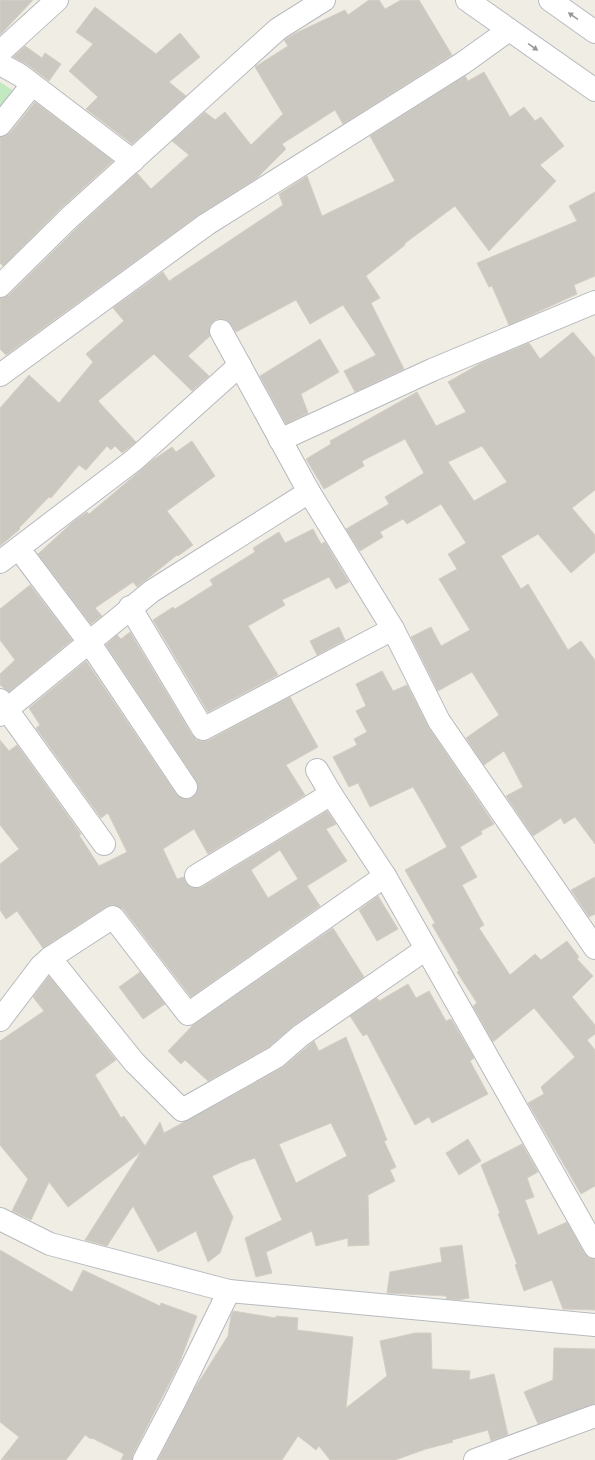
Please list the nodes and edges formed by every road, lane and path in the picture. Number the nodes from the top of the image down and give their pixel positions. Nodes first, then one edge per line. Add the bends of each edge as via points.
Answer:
1 (57, 0) edge
2 (324, 0) edge
3 (467, 0) edge
4 (550, 0) edge
5 (509, 30) junction
6 (595, 32) edge
7 (0, 52) edge
8 (0, 64) edge
9 (32, 85) junction
10 (595, 90) edge
11 (0, 124) edge
12 (133, 161) junction
13 (0, 286) edge
14 (595, 302) edge
15 (221, 331) dead end
16 (240, 365) junction
17 (0, 375) edge
18 (280, 440) junction
19 (309, 492) junction
20 (19, 549) junction
21 (0, 562) edge
22 (130, 607) junction
23 (393, 629) junction
24 (89, 642) junction
25 (2, 708) edge
26 (317, 770) dead end
27 (186, 787) dead end
28 (331, 794) junction
29 (104, 844) dead end
30 (196, 876) dead end
31 (385, 876) junction
32 (595, 948) edge
33 (426, 949) junction
34 (50, 958) junction
35 (0, 1020) edge
36 (0, 1219) edge
37 (595, 1247) edge
38 (229, 1291) junction
39 (595, 1325) edge
40 (595, 1416) edge
41 (478, 1459) edge
42 (144, 1460) edge

1 - 7 street
2 - 12 street via 278,29
3 - 5 street
6 -> 4 street
5 -> 10 street
5 - 17 street via 463,63 207,224
8 - 9 street
9 - 11 street
9 - 12 street
12 - 13 street via 69,218
14 - 18 street via 432,370
15 - 16 street
16 - 18 street
16 - 20 street via 134,460
18 - 19 street
19 - 22 street
19 - 23 street
20 - 21 street
20 - 24 street
22 - 23 street via 203,728
22 - 24 street
23 - 32 street via 439,721
24 - 25 street
24 - 27 street
25 - 29 street
26 - 28 street
28 - 30 street
28 - 31 street
31 - 33 street
31 - 34 street via 188,1014 113,917
33 - 34 street via 300,1036 276,1057 182,1110 134,1062
33 - 37 street
34 - 35 street
36 - 38 street via 50,1244
38 - 39 street
38 - 42 street
40 - 41 street

